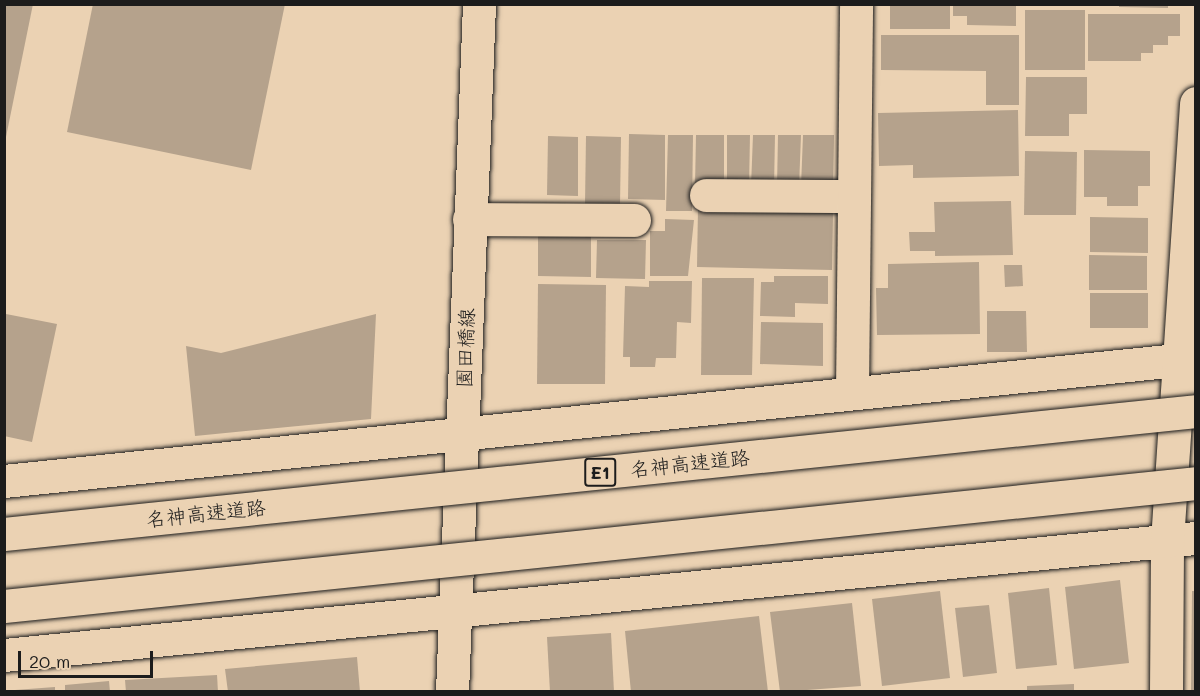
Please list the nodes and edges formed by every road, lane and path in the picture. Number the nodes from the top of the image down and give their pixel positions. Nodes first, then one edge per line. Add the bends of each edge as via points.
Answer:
1 (479, 4) edge
2 (856, 4) edge
3 (1196, 103) edge
4 (1195, 112) edge
5 (706, 195) dead end
6 (854, 196) junction
7 (469, 219) junction
8 (634, 220) dead end
9 (1186, 359) edge
10 (852, 393) junction
11 (1196, 411) edge
12 (462, 432) junction
13 (4, 481) edge
14 (1196, 483) edge
15 (4, 534) edge
16 (1181, 540) edge
17 (4, 606) edge
18 (454, 611) junction
19 (4, 655) edge
20 (452, 692) edge
21 (1166, 692) edge

1 - 7 main road, 園田橋線
2 - 6 main road
3 - 4 main road
4 - 9 main road
5 - 6 main road
6 - 10 main road
7 - 8 main road
7 - 12 main road, 園田橋線
9 - 10 main road
9 - 16 main road
10 - 12 main road
11 - 15 main road, 名神高速道路 / E1, bridge
12 - 13 main road
12 - 18 main road, 園田橋線
14 - 17 main road, bridge
16 - 18 main road
16 - 21 main road
18 - 19 main road
18 - 20 main road, 園田橋線

